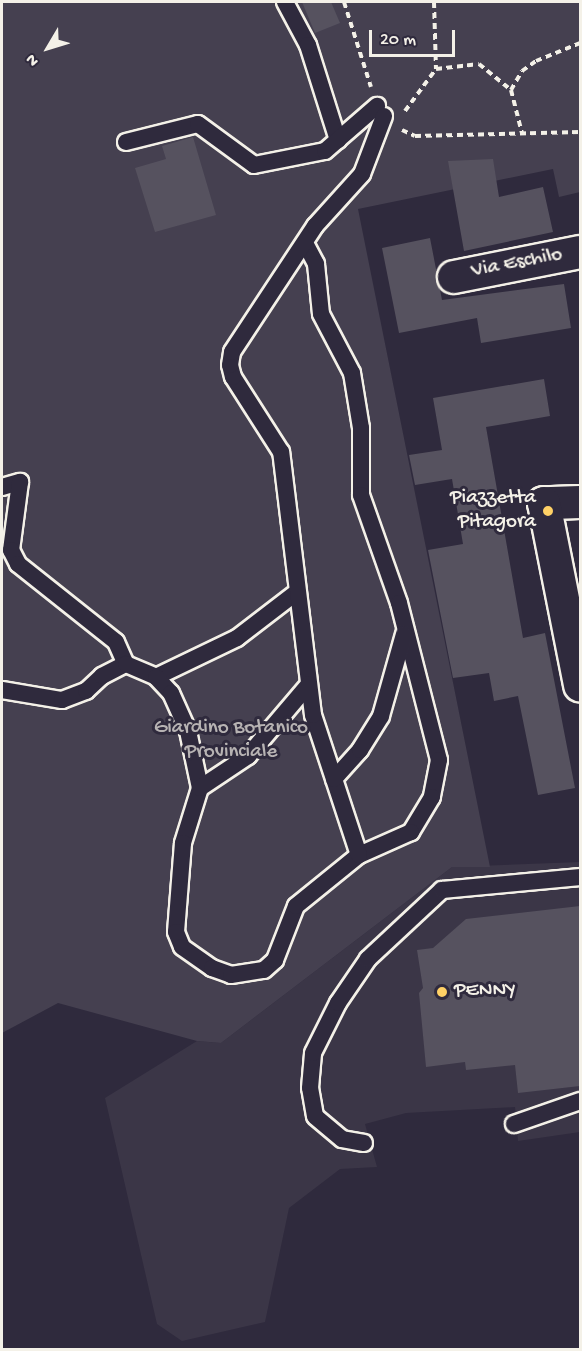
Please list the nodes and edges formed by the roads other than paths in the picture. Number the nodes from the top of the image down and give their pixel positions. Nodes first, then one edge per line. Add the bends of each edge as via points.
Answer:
1 (285, 2) edge
2 (338, 140) junction
3 (126, 142) dead end
4 (305, 243) junction
5 (580, 252) edge
6 (454, 277) dead end
7 (2, 487) edge
8 (580, 502) edge
9 (297, 592) junction
10 (404, 633) junction
11 (126, 664) junction
12 (156, 677) junction
13 (309, 684) junction
14 (580, 685) edge
15 (2, 690) edge
16 (334, 779) junction
17 (200, 788) junction
18 (359, 855) junction
19 (580, 877) edge
20 (580, 1101) edge
21 (514, 1124) dead end
22 (363, 1143) dead end

1 - 2 lane via 308,45
2 - 3 lane via 325,151 254,165 198,124
2 - 4 lane via 385,116 362,174
4 - 9 lane via 232,352 230,365 281,452
4 - 10 lane via 316,264 321,314 352,373 361,428 361,495 399,603
5 - 6 street, Via Eschilo
7 - 11 lane via 20,482 11,550 18,564 116,642
8 - 14 street via 544,503
9 - 12 lane via 237,638
9 - 13 lane
10 - 16 lane via 381,716 360,750
10 - 18 lane via 439,760 436,782 411,832
11 - 12 lane
11 - 15 lane via 102,676 86,691 62,700
12 - 17 lane via 171,693 188,731
13 - 16 lane via 313,715
13 - 17 lane via 248,756
16 - 18 lane
17 - 18 lane via 183,843 176,932 182,947 212,968 231,975 264,970 275,960 296,906
19 - 22 lane via 442,890 368,959 338,1003 313,1053 310,1088 315,1116 342,1139
20 - 21 lane

